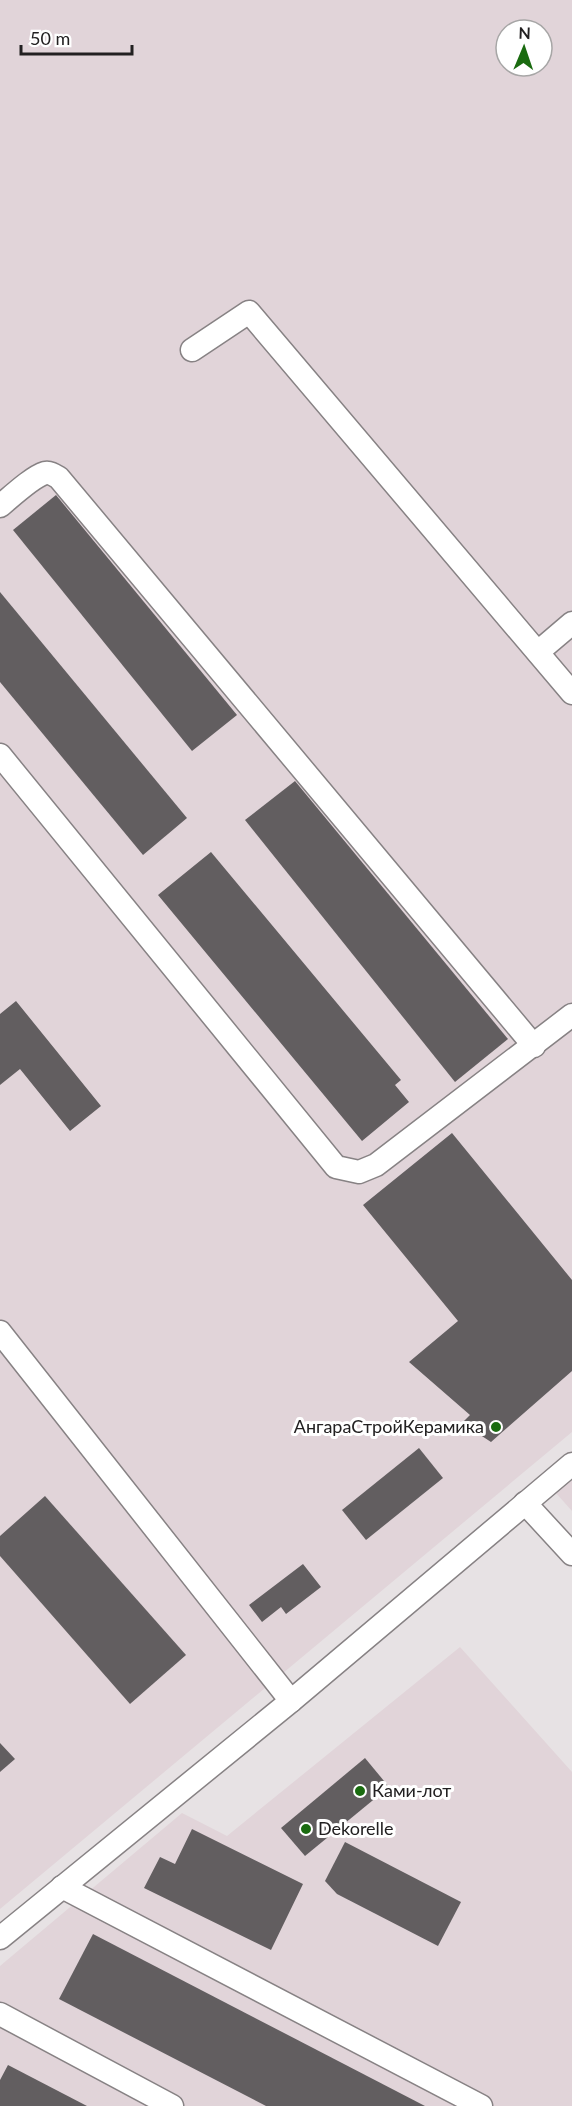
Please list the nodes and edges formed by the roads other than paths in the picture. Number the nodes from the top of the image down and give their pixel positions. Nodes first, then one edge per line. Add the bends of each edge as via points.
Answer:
1 (192, 350) dead end
2 (0, 506) edge
3 (572, 623) edge
4 (538, 652) junction
5 (572, 693) edge
6 (0, 755) edge
7 (572, 1015) edge
8 (534, 1046) junction
9 (0, 1332) edge
10 (572, 1464) edge
11 (525, 1503) junction
12 (572, 1554) edge
13 (291, 1701) junction
14 (62, 1887) junction
15 (0, 1938) edge
16 (0, 2014) edge
17 (172, 2106) edge
18 (482, 2106) edge

1 - 4 street via 249,312
2 - 8 street via 37,477 51,473 59,478
3 - 4 street
4 - 5 street
6 - 8 street via 336,1167 358,1172 376,1166
7 - 8 street
9 - 13 street
10 - 11 street
11 - 12 street
11 - 13 street
13 - 14 street
14 - 15 street
14 - 18 street
16 - 17 street

